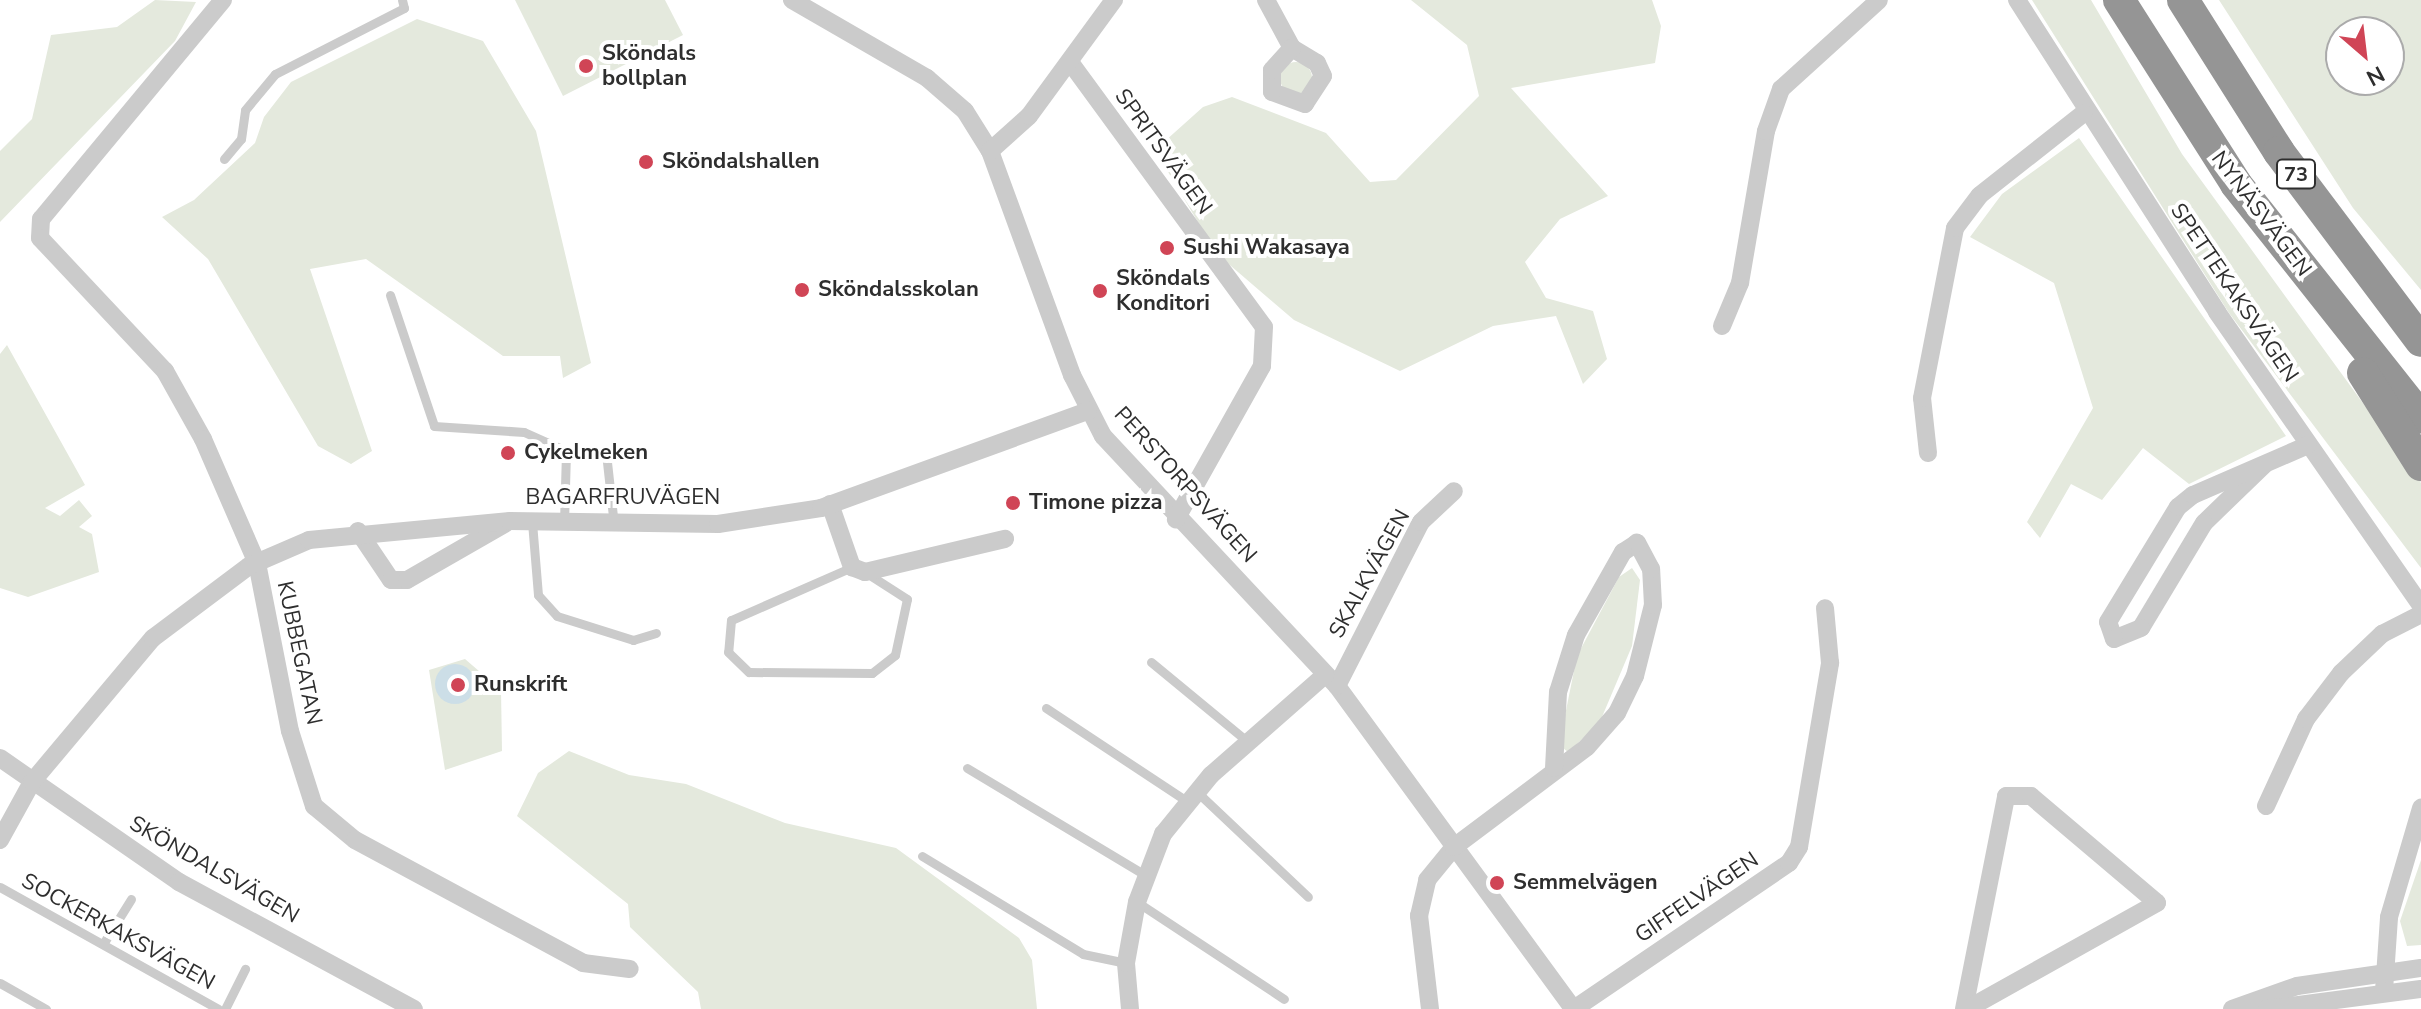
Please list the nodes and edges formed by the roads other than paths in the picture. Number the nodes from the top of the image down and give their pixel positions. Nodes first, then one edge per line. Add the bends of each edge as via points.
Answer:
1 (223, 0) edge
2 (402, 0) edge
3 (792, 0) edge
4 (1114, 0) edge
5 (1266, 0) edge
6 (1879, 0) edge
7 (2017, 0) edge
8 (2119, 0) edge
9 (2183, 0) edge
10 (1292, 48) dead end
11 (1070, 62) junction
12 (2084, 113) junction
13 (990, 151) junction
14 (224, 159) dead end
15 (2347, 242) junction
16 (2287, 252) junction
17 (390, 295) dead end
18 (2421, 311) edge
19 (1722, 326) dead end
20 (2421, 341) edge
21 (1088, 411) junction
22 (2421, 417) edge
23 (2308, 445) junction
24 (566, 451) junction
25 (1928, 453) dead end
26 (2264, 465) junction
27 (2421, 465) edge
28 (1454, 491) dead end
29 (830, 504) junction
30 (1176, 519) junction
31 (510, 521) junction
32 (532, 522) junction
33 (564, 524) junction
34 (614, 525) junction
35 (358, 531) junction
36 (1005, 539) dead end
37 (257, 563) junction
38 (859, 570) junction
39 (2421, 605) edge
40 (1825, 608) dead end
41 (2421, 614) edge
42 (656, 633) dead end
43 (1151, 662) dead end
44 (1331, 681) junction
45 (1046, 708) dead end
46 (1248, 742) junction
47 (0, 758) edge
48 (967, 768) dead end
49 (1554, 768) junction
50 (32, 782) junction
51 (1192, 797) junction
52 (2266, 806) dead end
53 (2421, 808) edge
54 (0, 840) edge
55 (1454, 847) junction
56 (922, 856) dead end
57 (1145, 875) junction
58 (0, 887) edge
59 (1308, 897) dead end
60 (131, 899) dead end
61 (1137, 902) junction
62 (103, 944) junction
63 (1126, 963) junction
64 (2421, 968) edge
65 (245, 969) dead end
66 (630, 969) dead end
67 (2384, 982) junction
68 (0, 983) edge
69 (2421, 989) edge
70 (1284, 999) dead end
71 (205, 1006) edge
72 (46, 1009) edge
73 (218, 1009) edge
74 (225, 1009) edge
75 (414, 1009) edge
76 (1130, 1009) edge
77 (1430, 1009) edge
78 (1574, 1009) edge
79 (1965, 1009) edge
80 (2232, 1009) edge
81 (2267, 1009) edge

1 - 37 street, KUBBEGATAN via 41,219 40,238 165,371
2 - 14 lane via 404,8 275,74 245,110 241,139
3 - 13 street, PERSTORPSVÄGEN via 927,78 965,111
4 - 11 street
5 - 10 street
6 - 19 street via 1781,89 1766,131 1740,283
7 - 12 street, SPETTEKAKSVÄGEN
8 - 16 highway, NYNÄSVÄGEN / 73 via 2166,81
9 - 15 highway, 73
11 - 13 street via 1029,116
11 - 30 street, SPRITSVÄGEN via 1264,327 1262,366
12 - 23 street, SPETTEKAKSVÄGEN
12 - 25 street via 1980,195 1955,228 1922,398
13 - 21 street, PERSTORPSVÄGEN
15 - 18 highway
15 - 20 highway, 73
16 - 22 highway, NYNÄSVÄGEN / 73
16 - 27 highway
17 - 24 lane via 434,426 524,432
21 - 29 street, BAGARFRUVÄGEN
21 - 30 street, PERSTORPSVÄGEN
23 - 26 street
23 - 39 street, SPETTEKAKSVÄGEN
24 - 33 lane
24 - 34 lane via 606,453
26 - 26 street via 2204,523 2141,628 2114,639 2108,622 2178,507
28 - 44 street, SKALKVÄGEN via 1421,522
29 - 34 street, BAGARFRUVÄGEN via 718,524
29 - 38 street
30 - 44 street, PERSTORPSVÄGEN
31 - 32 street, BAGARFRUVÄGEN
31 - 35 street, BAGARFRUVÄGEN
31 - 35 street, BAGARFRUVÄGEN via 407,580 391,580
32 - 33 street, BAGARFRUVÄGEN
32 - 42 lane via 538,595 557,616 633,640
33 - 34 street, BAGARFRUVÄGEN
35 - 37 street, BAGARFRUVÄGEN via 309,540
36 - 38 street
37 - 50 street, BAGARFRUVÄGEN via 153,638
37 - 66 street, KUBBEGATAN via 290,731 314,806 355,840 583,963
38 - 38 lane via 731,620 728,652 749,672 872,673 895,655 907,599
40 - 78 street, GIFFELVÄGEN via 1830,663 1799,847 1789,863
41 - 52 street via 2382,634 2341,673 2306,719
43 - 46 lane
44 - 46 street
44 - 55 street, PERSTORPSVÄGEN
45 - 51 lane
46 - 51 street
47 - 50 street, SKÖNDALSVÄGEN
48 - 57 lane
49 - 49 street via 1587,747 1635,676 1653,605 1651,569 1637,543 1623,552 1576,635 1558,692
49 - 55 street
50 - 54 street, BAGARFRUVÄGEN
50 - 75 street, SKÖNDALSVÄGEN via 179,882
51 - 57 street
51 - 59 lane
53 - 67 street via 2389,917
55 - 77 street via 1427,880 1419,916
55 - 78 street, PERSTORPSVÄGEN
56 - 63 lane via 1083,954
57 - 61 street
58 - 62 lane, SOCKERKAKSVÄGEN
60 - 62 lane
61 - 63 street
61 - 70 lane
62 - 71 lane, SOCKERKAKSVÄGEN
63 - 76 street
64 - 67 street
65 - 74 lane
67 - 69 street
67 - 80 street via 2297,986
67 - 81 street
68 - 72 lane
71 - 73 lane, SOCKERKAKSVÄGEN
79 - 79 street via 2157,903 2031,796 2006,796

